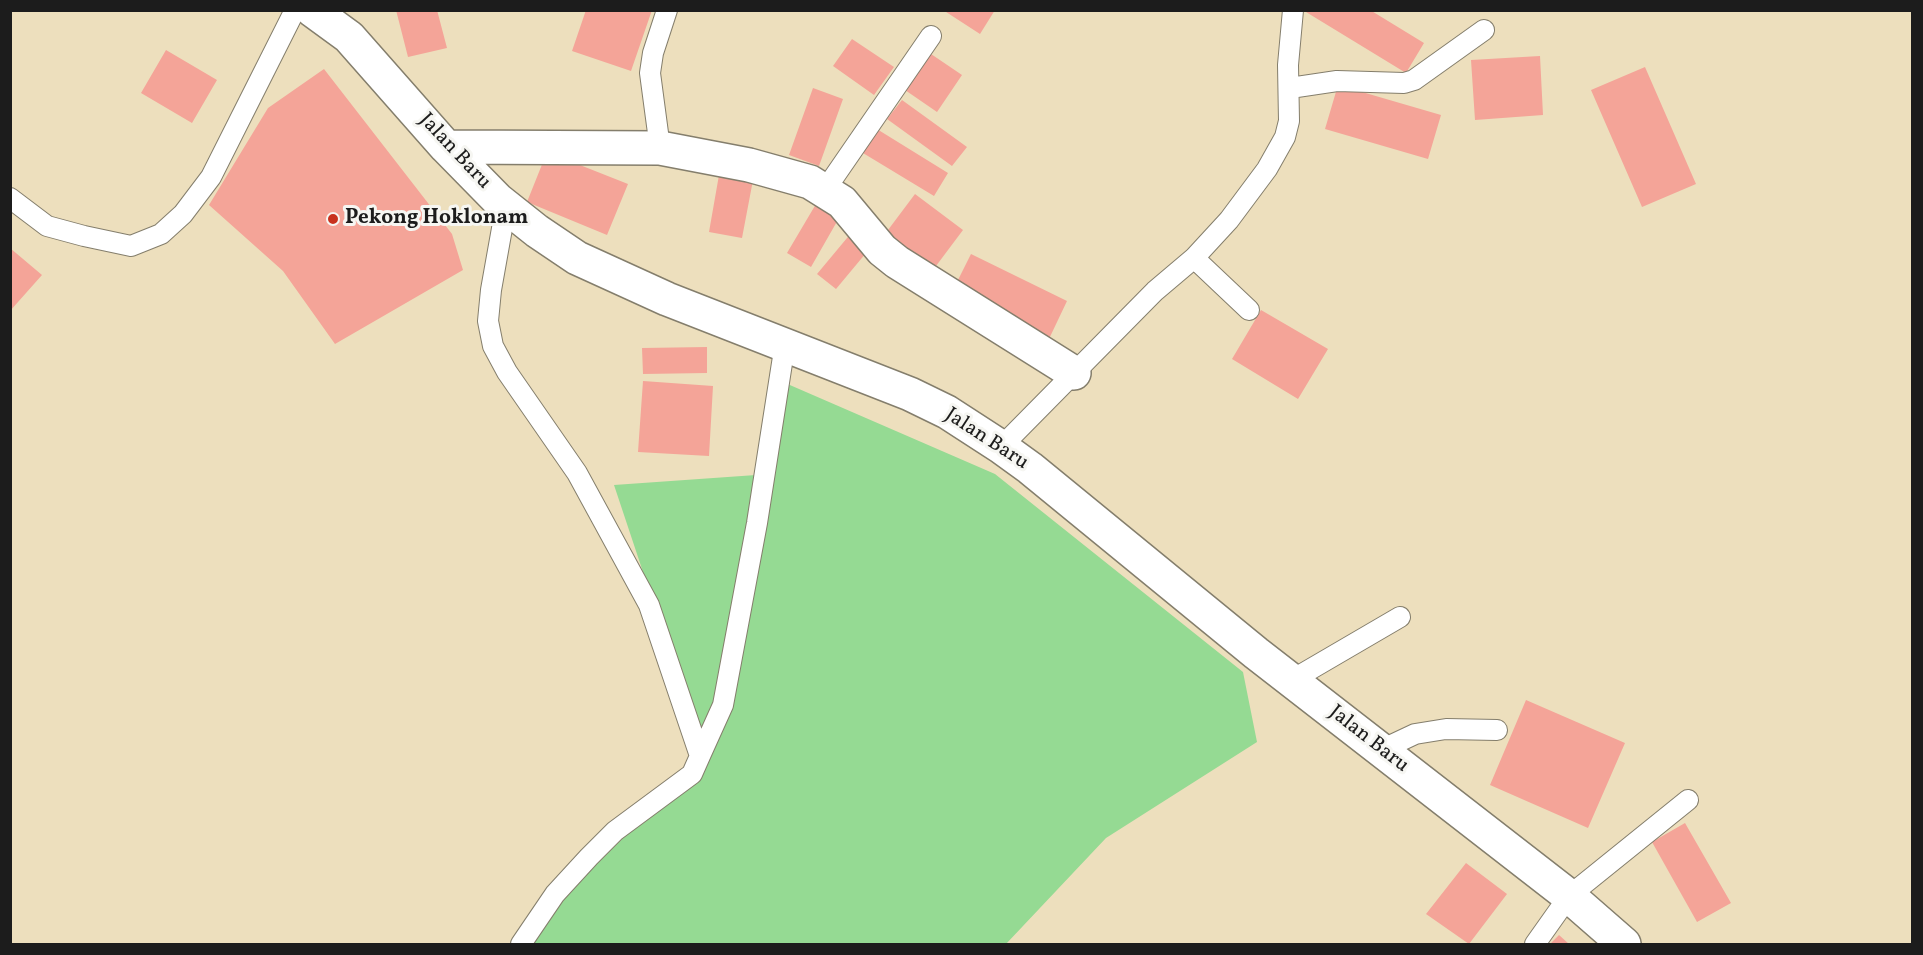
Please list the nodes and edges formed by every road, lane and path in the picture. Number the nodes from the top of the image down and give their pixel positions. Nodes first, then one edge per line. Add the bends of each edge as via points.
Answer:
1 (295, 10) edge
2 (667, 10) edge
3 (1293, 10) edge
4 (329, 14) edge
5 (1484, 30) dead end
6 (931, 36) dead end
7 (1290, 88) junction
8 (447, 147) junction
9 (660, 148) junction
10 (825, 190) junction
11 (10, 198) edge
12 (506, 206) junction
13 (1194, 258) junction
14 (1249, 310) dead end
15 (785, 344) junction
16 (1074, 373) junction
17 (1001, 447) junction
18 (1400, 617) dead end
19 (1292, 680) junction
20 (1497, 730) dead end
21 (1381, 750) junction
22 (700, 756) junction
23 (1688, 800) dead end
24 (1569, 896) junction
25 (522, 945) edge
26 (1535, 945) edge
27 (1624, 945) edge

1 - 11 lane via 211,177 183,214 161,234 131,246 84,236 47,226
2 - 9 lane via 650,73
3 - 7 lane
4 - 8 street, Jalan Baru
5 - 7 lane via 1414,80 1404,83 1337,81
6 - 10 lane
7 - 13 lane via 1285,137 1267,169 1230,220
8 - 9 street
8 - 12 street, Jalan Baru
9 - 10 street via 749,165
10 - 16 street via 842,202 897,262
12 - 15 street, Jalan Baru via 557,245 598,268
12 - 22 lane via 488,321 493,346 577,473 649,605
13 - 14 lane
13 - 16 lane via 1155,291
15 - 17 street, Jalan Baru via 910,394
15 - 22 lane via 723,705
16 - 17 lane
17 - 19 street, Jalan Baru
18 - 19 lane
19 - 21 street, Jalan Baru
20 - 21 lane via 1446,729 1415,734
21 - 24 street, Jalan Baru
22 - 25 lane via 692,774 615,831 589,857 555,894
23 - 24 lane
24 - 26 lane
24 - 27 street, Jalan Baru

